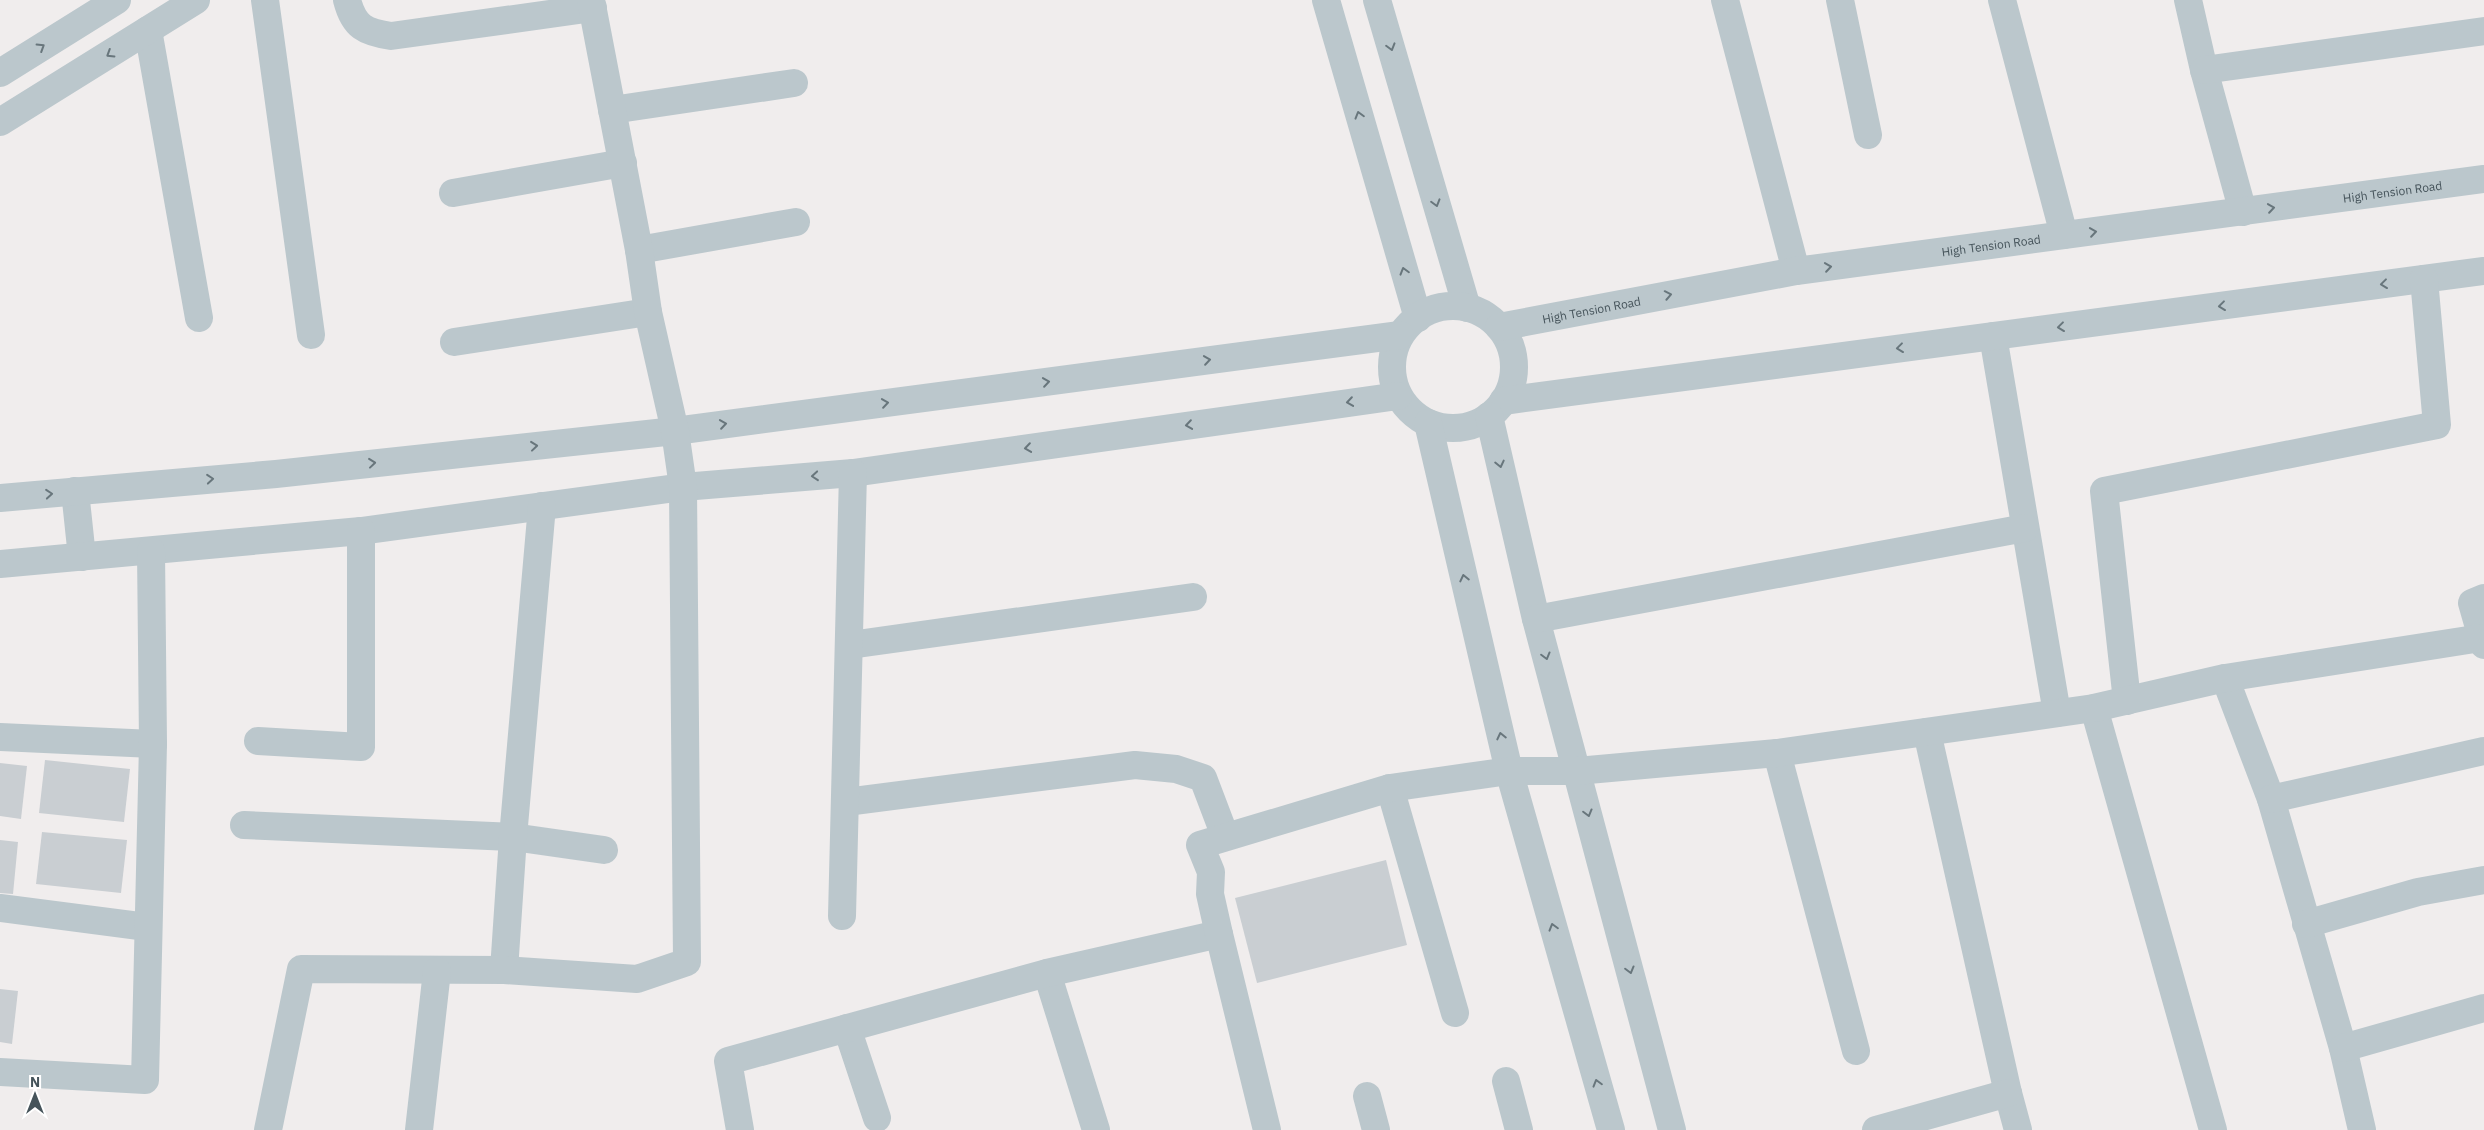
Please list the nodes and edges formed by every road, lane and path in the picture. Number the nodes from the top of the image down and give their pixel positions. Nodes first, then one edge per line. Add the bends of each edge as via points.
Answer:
1 (118, 0) edge
2 (196, 0) edge
3 (265, 0) edge
4 (347, 0) edge
5 (1326, 0) edge
6 (1377, 0) edge
7 (1725, 0) edge
8 (1840, 0) edge
9 (2002, 0) edge
10 (2188, 0) edge
11 (592, 4) edge
12 (148, 30) junction
13 (2484, 31) edge
14 (2204, 70) junction
15 (0, 73) edge
16 (794, 83) dead end
17 (612, 110) junction
18 (0, 122) edge
19 (1868, 135) dead end
20 (623, 163) junction
21 (2484, 179) edge
22 (453, 193) dead end
23 (2243, 212) junction
24 (796, 222) dead end
25 (2064, 235) junction
26 (639, 250) junction
27 (1796, 271) junction
28 (2484, 271) edge
29 (2424, 279) junction
30 (1467, 308) junction
31 (648, 312) junction
32 (200, 318) dead end
33 (1409, 326) junction
34 (1499, 327) junction
35 (311, 335) dead end
36 (1993, 336) junction
37 (454, 342) dead end
38 (1398, 396) junction
39 (1496, 409) junction
40 (1428, 423) junction
41 (675, 431) junction
42 (853, 472) junction
43 (683, 487) junction
44 (75, 491) junction
45 (0, 498) edge
46 (542, 506) junction
47 (2025, 528) junction
48 (361, 531) junction
49 (151, 551) junction
50 (82, 557) junction
51 (0, 564) edge
52 (1193, 597) dead end
53 (2484, 598) edge
54 (1536, 619) junction
55 (2483, 642) edge
56 (850, 645) junction
57 (2225, 678) junction
58 (2127, 701) junction
59 (2094, 708) junction
60 (2056, 713) junction
61 (1927, 732) junction
62 (0, 737) edge
63 (258, 741) dead end
64 (153, 744) junction
65 (2484, 751) edge
66 (1776, 754) junction
67 (1509, 771) junction
68 (1577, 771) junction
69 (1390, 788) junction
70 (2271, 798) junction
71 (846, 802) junction
72 (244, 825) dead end
73 (1225, 836) junction
74 (513, 837) junction
75 (604, 850) dead end
76 (2484, 880) edge
77 (0, 908) edge
78 (842, 916) dead end
79 (2306, 924) junction
80 (147, 927) junction
81 (1219, 934) junction
82 (504, 970) junction
83 (437, 971) junction
84 (1046, 973) junction
85 (2484, 1008) edge
86 (1455, 1013) dead end
87 (847, 1028) junction
88 (2343, 1048) junction
89 (1856, 1051) dead end
90 (0, 1072) edge
91 (1506, 1081) dead end
92 (2008, 1093) junction
93 (1367, 1096) dead end
94 (876, 1118) dead end
95 (268, 1130) edge
96 (419, 1130) edge
97 (740, 1130) edge
98 (1096, 1130) edge
99 (1267, 1130) edge
100 (1376, 1130) edge
101 (1520, 1130) edge
102 (1611, 1130) edge
103 (1672, 1130) edge
104 (1876, 1130) edge
105 (2018, 1130) edge
106 (2213, 1130) edge
107 (2362, 1130) edge

15 -> 1 street
2 - 12 street
3 - 35 street
4 - 11 street via 351,17 368,33 391,36
33 -> 5 street
6 -> 30 street
7 - 27 street
8 - 19 street
9 - 25 street
10 - 14 street
11 - 17 street
12 -> 18 street
12 - 32 street
13 - 14 street
14 - 23 street
16 - 17 street
17 - 20 street
20 - 22 street
20 - 26 street
23 -> 21 street, High Tension Road
25 -> 23 street, High Tension Road
24 - 26 street
27 -> 25 street, High Tension Road
26 - 31 street
34 -> 27 street, High Tension Road
28 - 29 street
29 -> 36 street
29 - 58 street via 2437,425 2104,491
30 - 33 street via 1448,306 1429,310
30 - 34 street via 1485,315
31 - 37 street
31 - 41 street
33 - 38 street via 1392,354 1392,376
41 -> 33 street
34 - 39 street via 1509,344 1514,363 1512,382
36 -> 39 street
36 - 47 street
38 - 40 street via 1411,412
38 -> 42 street
39 - 40 street via 1470,426 1449,428
39 -> 54 street
67 -> 40 street
41 - 43 street
44 -> 41 street via 276,474
42 -> 43 street
42 - 56 street
43 - 46 street
43 - 82 street via 687,962 637,979
45 -> 44 street
44 - 50 street
46 - 48 street
46 - 74 street
47 - 54 street
47 - 60 street
48 - 49 street
48 - 63 street via 361,747
49 - 50 street
49 - 64 street
50 - 51 street
52 - 56 street
53 - 55 street via 2472,603
54 -> 68 street
55 - 57 street
56 - 71 street
57 - 58 street
57 - 70 street
58 - 59 street
59 - 60 street
59 - 106 street
60 - 61 street
61 - 66 street
61 - 92 street
62 - 64 street
64 - 80 street
65 - 70 street
66 - 68 street
66 - 89 street
67 - 68 street
67 - 69 street
102 -> 67 street
68 -> 103 street
69 - 73 street
69 - 86 street
70 - 79 street
71 - 73 street via 1135,765 1176,769 1203,778
71 - 78 street
72 - 74 street
73 - 81 street via 1200,845 1211,872 1210,894
74 - 75 street
74 - 82 street
76 - 79 street via 2418,892
77 - 80 street
79 - 88 street
80 - 90 street via 145,1080
81 - 84 street
81 - 99 street
82 - 83 street
83 - 95 street via 301,969
83 - 96 street
84 - 87 street
84 - 98 street
85 - 88 street
87 - 94 street
87 - 97 street via 728,1061
88 - 107 street
91 - 101 street
92 - 104 street
92 - 105 street
93 - 100 street

